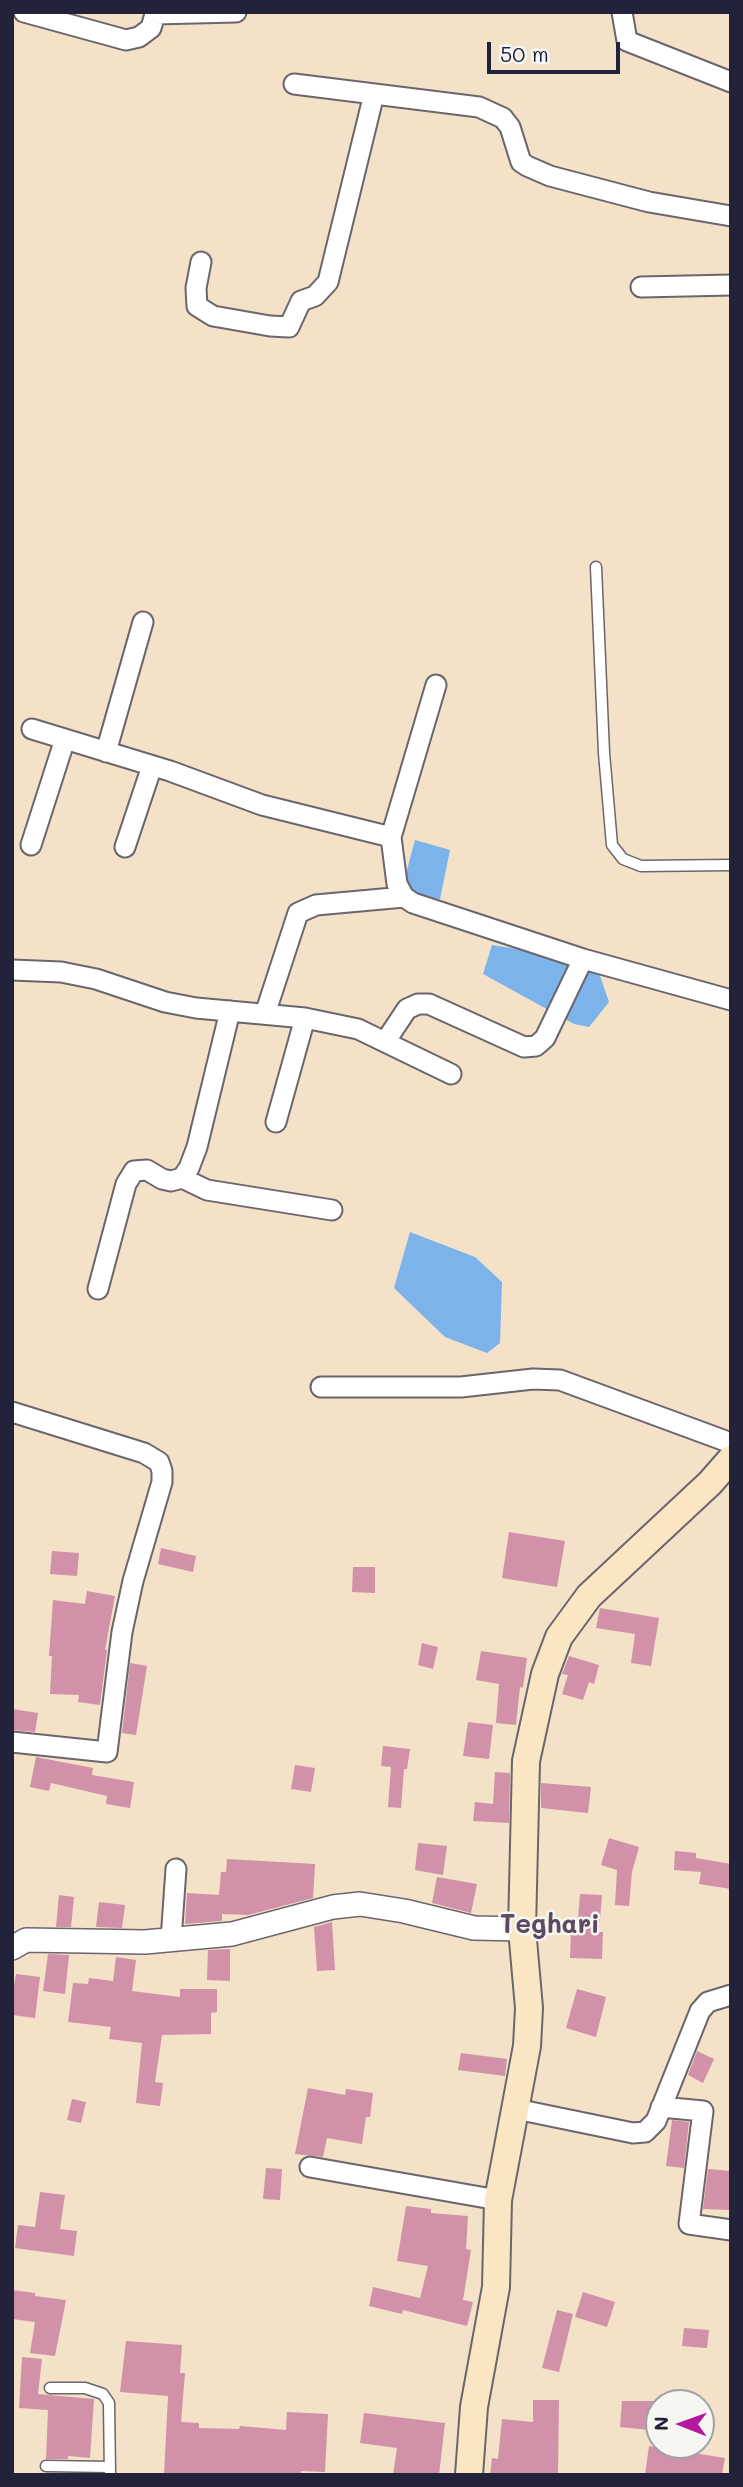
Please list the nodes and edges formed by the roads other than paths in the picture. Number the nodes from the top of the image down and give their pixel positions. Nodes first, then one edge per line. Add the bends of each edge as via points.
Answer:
1 (24, 12) edge
2 (236, 12) edge
3 (622, 12) edge
4 (731, 82) edge
5 (294, 83) dead end
6 (374, 94) junction
7 (731, 216) edge
8 (201, 262) dead end
9 (731, 285) edge
10 (641, 287) dead end
11 (596, 566) dead end
12 (143, 622) dead end
13 (436, 685) dead end
14 (33, 729) dead end
15 (65, 739) junction
16 (106, 752) junction
17 (152, 766) junction
18 (391, 837) junction
19 (31, 845) dead end
20 (125, 847) dead end
21 (731, 865) edge
22 (404, 897) junction
23 (583, 959) junction
24 (12, 971) edge
25 (731, 1000) edge
26 (230, 1011) junction
27 (265, 1014) junction
28 (305, 1018) junction
29 (386, 1042) junction
30 (451, 1074) dead end
31 (276, 1122) dead end
32 (182, 1178) junction
33 (332, 1210) dead end
34 (98, 1289) dead end
35 (321, 1387) dead end
36 (12, 1412) edge
37 (731, 1443) edge
38 (731, 1458) edge
39 (12, 1742) edge
40 (176, 1869) dead end
41 (522, 1929) junction
42 (171, 1940) junction
43 (12, 1948) edge
44 (731, 1994) edge
45 (661, 2108) junction
46 (516, 2109) junction
47 (310, 2167) dead end
48 (498, 2200) junction
49 (731, 2230) edge
50 (50, 2388) dead end
51 (46, 2466) dead end
52 (110, 2471) edge
53 (469, 2475) edge

1 - 2 street via 126,40 152,28 155,14
3 - 4 street via 627,41
5 - 6 street
6 - 7 street via 479,107 503,118 510,127 521,162 550,176 649,202
6 - 8 street via 328,282 315,296 301,301 289,327 213,316 197,306
9 - 10 street
11 - 21 lane via 612,845 623,859 641,866
12 - 16 street
13 - 18 street
14 - 15 street
15 - 16 street
15 - 19 street
16 - 17 street
17 - 18 street via 262,805
17 - 20 street
18 - 22 street via 397,884
22 - 23 street
22 - 27 street via 316,905 298,913
23 - 25 street
23 - 29 street via 537,1046 524,1047 418,1003 407,1009
24 - 26 street via 61,972 165,1002
26 - 27 street
26 - 32 street via 197,1147
27 - 28 street
28 - 29 street via 358,1029
28 - 31 street
29 - 30 street
32 - 33 street via 207,1190
32 - 34 street via 171,1181 147,1170 135,1171 126,1184
35 - 37 street via 461,1387 560,1380
36 - 39 street via 144,1453 159,1462 162,1482 122,1632 107,1752
38 - 41 main road via 589,1596 559,1637 545,1674 526,1761
40 - 42 street
41 - 42 street via 474,1928 360,1904 333,1906 232,1934
41 - 46 main road via 527,2046
42 - 43 street via 39,1939
44 - 45 street via 700,2011
45 - 46 street via 645,2132 633,2133
45 - 49 street via 703,2111 689,2224
46 - 48 main road
47 - 48 street
48 - 53 main road via 496,2287 474,2407
50 - 52 lane via 85,2388 103,2394 108,2403
51 - 52 lane

